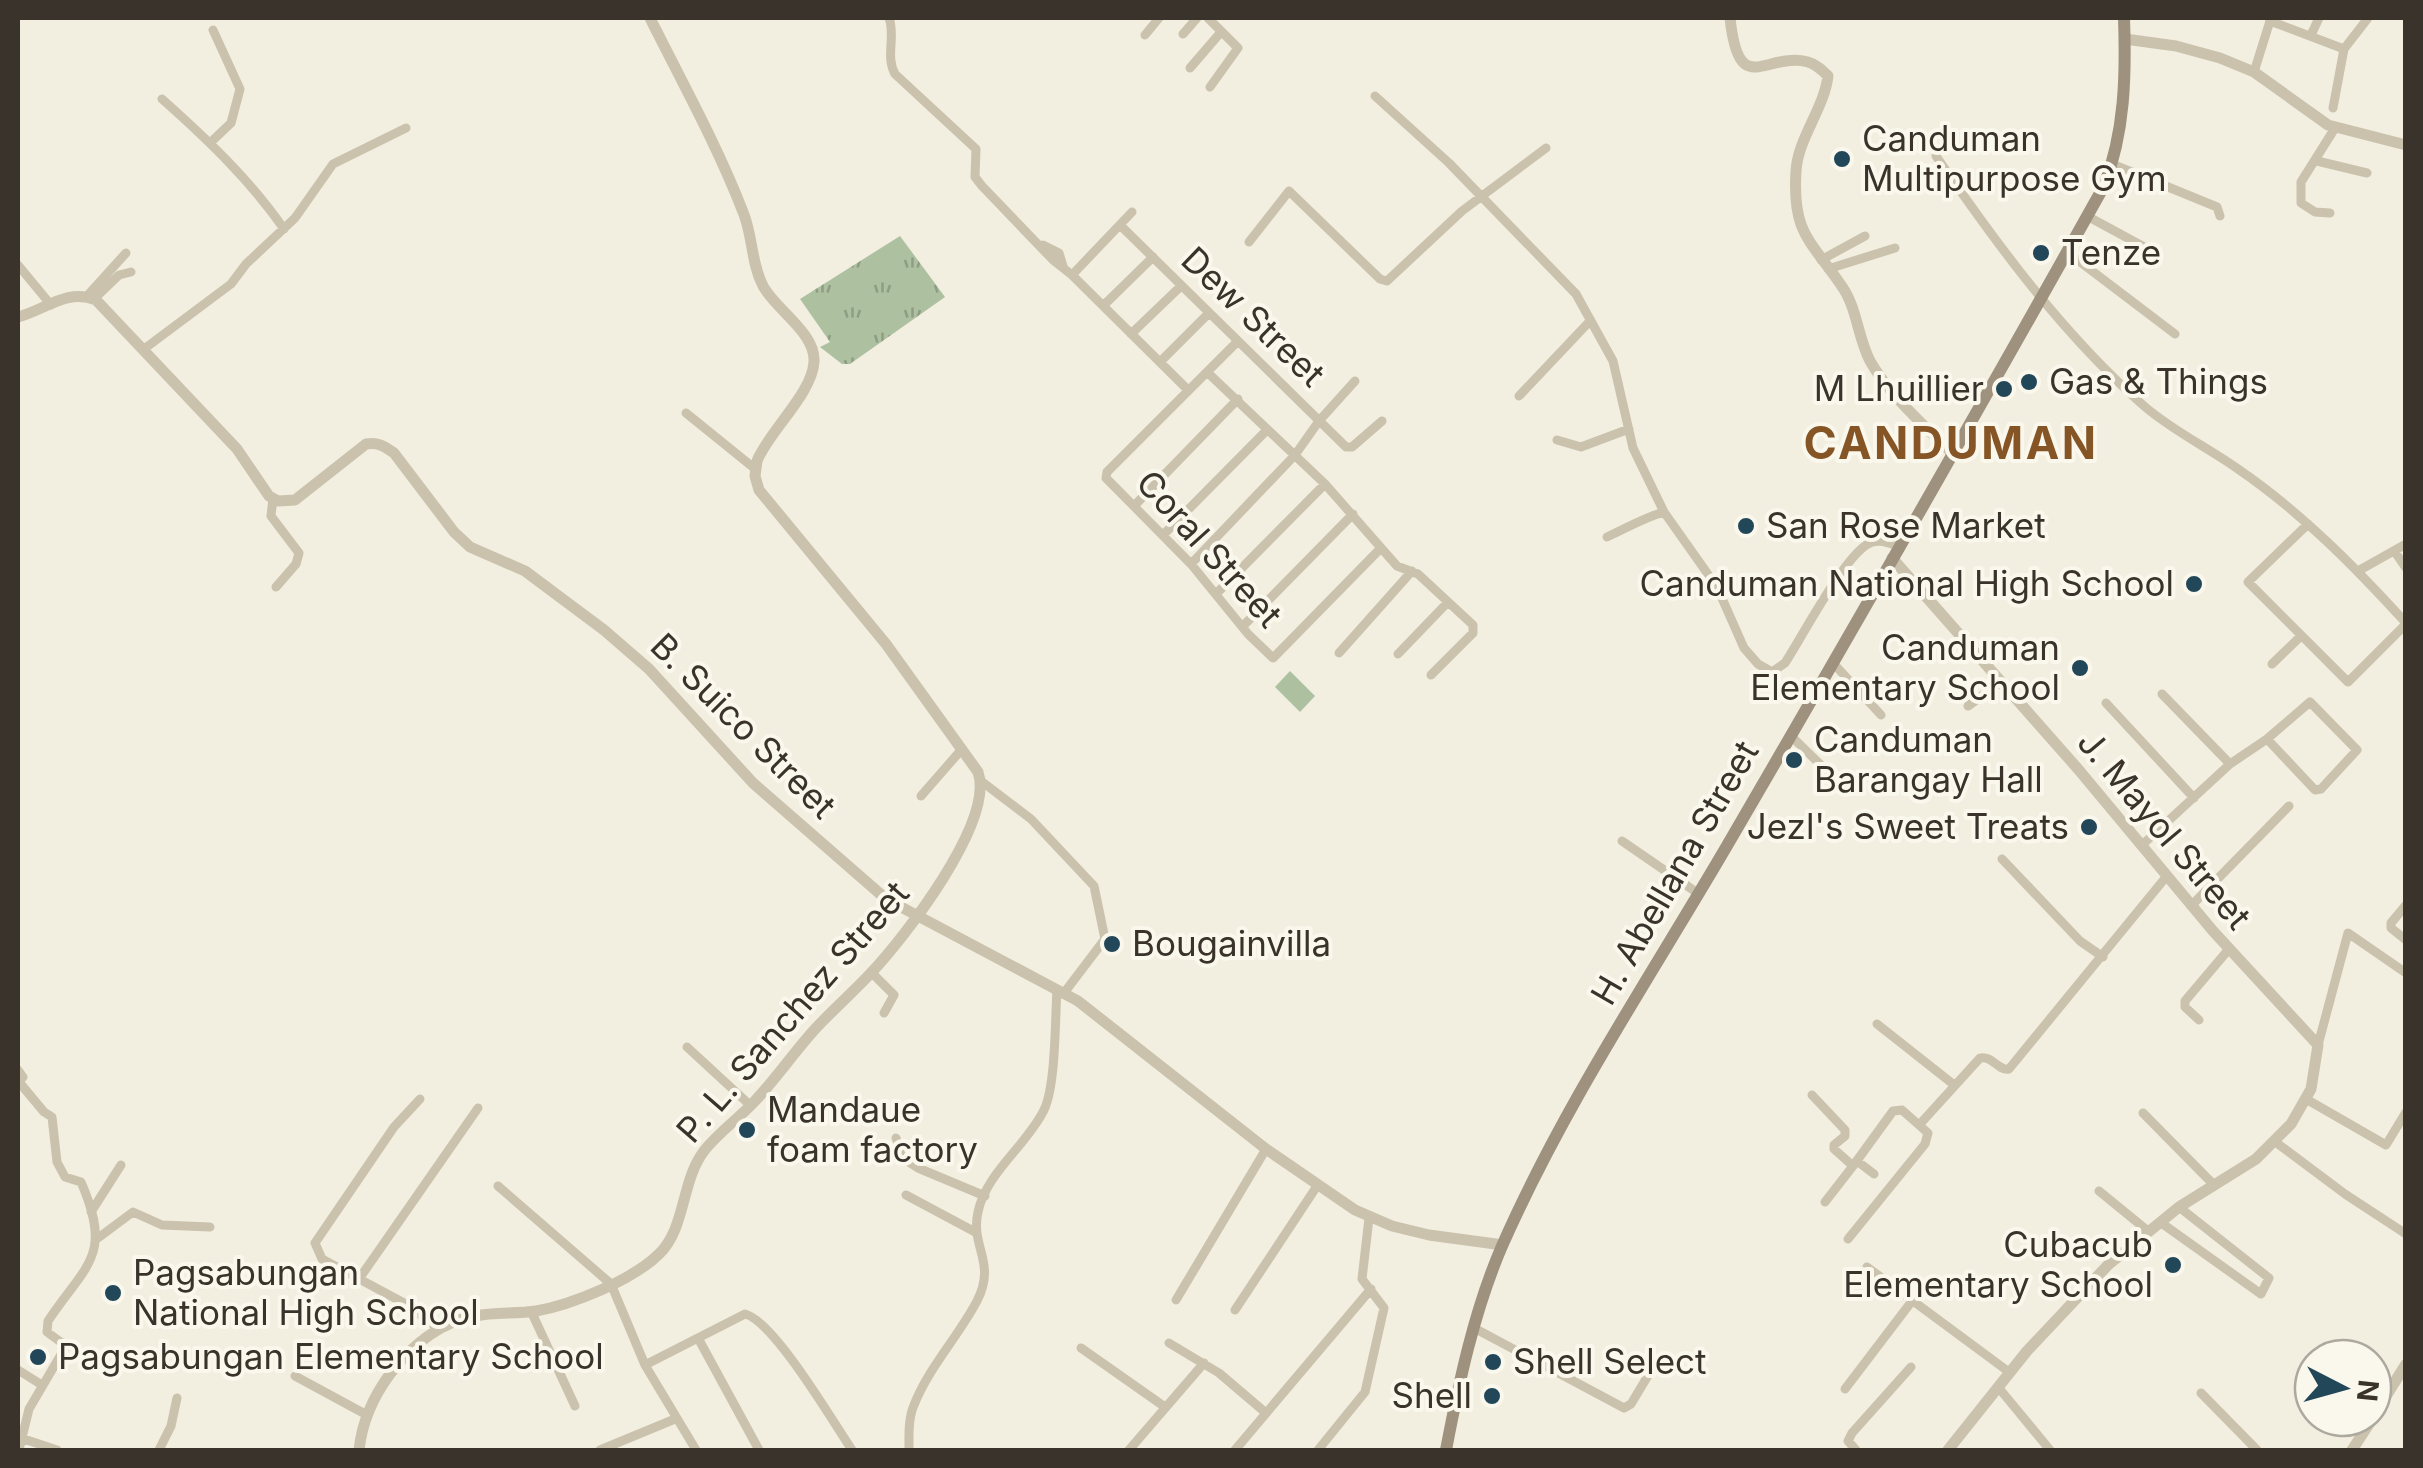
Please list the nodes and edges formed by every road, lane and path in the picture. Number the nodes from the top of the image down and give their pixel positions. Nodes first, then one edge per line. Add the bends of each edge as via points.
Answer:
1 (650, 18) edge
2 (889, 18) edge
3 (1159, 18) edge
4 (1197, 18) edge
5 (1208, 18) edge
6 (1730, 18) edge
7 (2124, 18) edge
8 (2319, 18) edge
9 (2368, 18) edge
10 (2269, 19) edge
11 (213, 30) dead end
12 (1221, 32) junction
13 (1183, 34) dead end
14 (1146, 35) dead end
15 (2311, 35) junction
16 (2125, 39) junction
17 (2344, 48) junction
18 (1190, 68) dead end
19 (2254, 72) junction
20 (1210, 87) dead end
21 (1375, 96) dead end
22 (162, 99) dead end
23 (2332, 108) dead end
24 (406, 128) dead end
25 (2335, 128) junction
26 (211, 142) junction
27 (2406, 145) edge
28 (1546, 148) dead end
29 (1936, 156) dead end
30 (2317, 160) junction
31 (2112, 164) junction
32 (2367, 173) dead end
33 (1480, 197) junction
34 (1132, 212) dead end
35 (2330, 213) dead end
36 (2087, 216) junction
37 (2220, 216) dead end
38 (1121, 226) junction
39 (284, 229) junction
40 (1866, 236) dead end
41 (1249, 242) dead end
42 (1894, 248) dead end
43 (2146, 248) dead end
44 (2067, 252) junction
45 (126, 253) dead end
46 (1152, 258) junction
47 (1825, 264) junction
48 (18, 265) edge
49 (130, 272) dead end
50 (1072, 274) junction
51 (1182, 286) junction
52 (91, 298) junction
53 (2039, 299) junction
54 (51, 305) junction
55 (1104, 306) junction
56 (1209, 313) junction
57 (18, 317) edge
58 (1590, 321) junction
59 (1132, 334) junction
60 (2174, 334) dead end
61 (1238, 341) junction
62 (144, 349) junction
63 (1160, 362) junction
64 (1207, 372) junction
65 (1355, 381) dead end
66 (1188, 390) junction
67 (1519, 396) dead end
68 (1238, 399) junction
69 (686, 413) dead end
70 (1319, 420) junction
71 (1382, 421) dead end
72 (1629, 429) junction
73 (1268, 430) junction
74 (1557, 440) dead end
75 (1952, 453) junction
76 (1296, 455) junction
77 (754, 468) junction
78 (1325, 484) junction
79 (273, 498) junction
80 (1136, 505) junction
81 (1664, 512) junction
82 (1354, 514) junction
83 (2308, 524) junction
84 (1163, 535) junction
85 (1607, 537) dead end
86 (2406, 544) edge
87 (1380, 549) junction
88 (1895, 552) junction
89 (2395, 552) junction
90 (1191, 564) junction
91 (2406, 568) edge
92 (1412, 571) junction
93 (2358, 572) junction
94 (276, 586) dead end
95 (1217, 594) junction
96 (1448, 602) junction
97 (2406, 623) edge
98 (1242, 626) junction
99 (2301, 636) junction
100 (1340, 653) dead end
101 (1398, 654) dead end
102 (1832, 663) junction
103 (2272, 664) dead end
104 (1432, 675) dead end
105 (2000, 682) junction
106 (2162, 694) dead end
107 (2106, 704) dead end
108 (1968, 706) dead end
109 (1881, 715) dead end
110 (1790, 736) junction
111 (2266, 739) junction
112 (962, 749) junction
113 (2230, 764) junction
114 (1828, 772) dead end
115 (981, 781) junction
116 (921, 796) dead end
117 (2194, 798) junction
118 (2290, 806) dead end
119 (1622, 842) dead end
120 (2141, 846) junction
121 (2002, 859) dead end
122 (2166, 877) junction
123 (1699, 894) junction
124 (2192, 906) junction
125 (2406, 906) edge
126 (918, 917) junction
127 (2406, 940) edge
128 (2229, 949) junction
129 (2102, 957) junction
130 (872, 972) junction
131 (2406, 973) edge
132 (1061, 991) junction
133 (884, 1013) dead end
134 (2199, 1020) dead end
135 (1877, 1024) dead end
136 (2318, 1046) junction
137 (688, 1047) dead end
138 (18, 1070) edge
139 (1954, 1084) junction
140 (1812, 1095) dead end
141 (420, 1099) dead end
142 (2306, 1100) junction
143 (751, 1106) junction
144 (478, 1108) dead end
145 (2406, 1112) edge
146 (2142, 1113) dead end
147 (1920, 1124) junction
148 (896, 1138) dead end
149 (2274, 1141) junction
150 (1266, 1149) junction
151 (1855, 1163) junction
152 (121, 1165) dead end
153 (1874, 1174) dead end
154 (2214, 1185) junction
155 (498, 1186) dead end
156 (1317, 1186) junction
157 (2099, 1190) dead end
158 (906, 1195) dead end
159 (984, 1196) junction
160 (1826, 1202) dead end
161 (2179, 1206) junction
162 (91, 1212) junction
163 (1369, 1218) junction
164 (2160, 1222) junction
165 (210, 1228) dead end
166 (2148, 1231) junction
167 (977, 1234) junction
168 (2406, 1234) edge
169 (98, 1238) junction
170 (1848, 1239) dead end
171 (1503, 1245) junction
172 (1867, 1267) dead end
173 (359, 1279) junction
174 (610, 1284) junction
175 (1371, 1289) junction
176 (1176, 1300) dead end
177 (1912, 1301) junction
178 (1235, 1310) dead end
179 (531, 1312) junction
180 (1474, 1328) junction
181 (438, 1330) junction
182 (698, 1338) junction
183 (1169, 1343) dead end
184 (1081, 1348) dead end
185 (1204, 1363) junction
186 (645, 1364) junction
187 (1655, 1364) dead end
188 (1911, 1368) dead end
189 (18, 1370) edge
190 (2009, 1372) junction
191 (295, 1376) dead end
192 (42, 1385) junction
193 (1998, 1387) junction
194 (1845, 1390) dead end
195 (2201, 1394) dead end
196 (177, 1398) dead end
197 (575, 1406) dead end
198 (1164, 1408) junction
199 (1266, 1413) junction
200 (366, 1415) junction
201 (674, 1418) junction
202 (24, 1439) junction
203 (19, 1450) edge
204 (56, 1450) edge
205 (159, 1450) edge
206 (359, 1450) edge
207 (600, 1450) edge
208 (696, 1450) edge
209 (760, 1450) edge
210 (852, 1450) edge
211 (908, 1450) edge
212 (1129, 1450) edge
213 (1236, 1450) edge
214 (1318, 1450) edge
215 (1446, 1450) edge
216 (1856, 1450) edge
217 (1948, 1450) edge
218 (2050, 1450) edge
219 (2256, 1450) edge

1 - 77 street via 743,211 765,290 813,353 811,375
2 - 50 street via 895,74 976,149 976,177 1040,244 1059,253
3 - 14 street
4 - 13 street
5 - 12 street
6 - 47 street via 1736,52 1746,64 1802,61 1828,76 1796,171 1799,226
7 - 16 main road, H. Abellana Street
8 - 15 street
9 - 17 street
10 - 15 street
10 - 19 street
11 - 26 street via 240,88 231,122
12 - 18 street
12 - 20 street via 1238,48
15 - 17 street
16 - 19 street via 2176,46
16 - 31 main road, H. Abellana Street
17 - 23 street
19 - 25 street
21 - 33 street
22 - 26 street
24 - 39 street via 333,164
25 - 27 street
25 - 30 street
26 - 39 street
28 - 33 street
29 - 53 street
30 - 32 street
30 - 35 street via 2301,182 2301,203
31 - 36 main road, H. Abellana Street
31 - 37 street via 2218,207
33 - 41 street via 1387,281 1289,190
33 - 58 street via 1576,294
34 - 38 street
36 - 43 street
36 - 44 main road, H. Abellana Street
38 - 46 street, Dew Street
38 - 50 street
39 - 62 street via 231,284
40 - 47 street
42 - 47 street
44 - 53 main road, H. Abellana Street
44 - 60 street
45 - 52 street
46 - 51 street, Dew Street
46 - 55 street
47 - 75 street via 1845,291 1873,364
48 - 54 street
49 - 52 street
50 - 55 street
51 - 56 street, Dew Street
51 - 59 street
52 - 54 street
52 - 62 street
53 - 75 main road, H. Abellana Street
53 - 83 street via 2148,409
54 - 57 street
55 - 59 street
56 - 61 street, Dew Street
56 - 63 street
58 - 67 street
58 - 72 street via 1612,361
59 - 63 street
61 - 64 street
61 - 70 street, Dew Street
62 - 79 street via 238,449
63 - 66 street
64 - 66 street
64 - 68 street
65 - 70 street
66 - 80 street, Coral Street via 1105,475
68 - 73 street
68 - 80 street
69 - 77 street
70 - 71 street, Dew Street via 1346,447
70 - 76 street
72 - 74 street via 1581,447
72 - 81 street
73 - 76 street
73 - 84 street
75 - 88 main road, H. Abellana Street
76 - 78 street
76 - 90 street
77 - 112 street via 764,498 886,644
78 - 82 street
78 - 95 street
79 - 94 street via 271,516 299,553
79 - 126 street, B. Suico Street via 294,500 366,444 394,453 470,546 524,572 604,630 754,783 886,899
80 - 84 street, Coral Street
81 - 85 street
81 - 88 street via 1717,587 1744,648 1772,672 1785,663 1860,550 1875,541
82 - 87 street
82 - 98 street
83 - 93 street
83 - 99 street via 2248,582
84 - 90 street, Coral Street
86 - 89 street
87 - 92 street
87 - 98 street, Coral Street via 1273,658
88 - 102 main road, H. Abellana Street
88 - 105 street, J. Mayol Street
89 - 91 street
89 - 93 street
90 - 95 street, Coral Street
92 - 96 street
92 - 100 street
93 - 97 street
95 - 98 street, Coral Street
96 - 101 street
96 - 104 street via 1476,628
97 - 99 street via 2348,682
99 - 103 street
102 - 109 street
102 - 110 main road, H. Abellana Street
105 - 108 street
105 - 120 street, J. Mayol Street
106 - 113 street
107 - 117 street
110 - 114 street
110 - 123 main road, H. Abellana Street
111 - 111 street via 2310,702 2357,750 2315,790
111 - 113 street
112 - 115 street
112 - 116 street
113 - 117 street
115 - 126 street, P. L. Sanchez Street via 970,826
115 - 132 street via 1030,819 1094,886 1106,939
117 - 120 street
118 - 124 street
119 - 123 street
120 - 122 street, J. Mayol Street
121 - 129 street
122 - 124 street, J. Mayol Street
122 - 129 street
123 - 171 main road, H. Abellana Street via 1558,1132
124 - 128 street, J. Mayol Street
125 - 127 street via 2392,923
126 - 130 street, P. L. Sanchez Street
126 - 132 street, B. Suico Street
128 - 134 street via 2185,1001
128 - 136 street, J. Mayol Street
129 - 139 street via 2009,1068 1984,1056
130 - 133 street via 894,996
130 - 143 street, P. L. Sanchez Street
131 - 136 street via 2348,933
132 - 150 street, B. Suico Street
132 - 159 street via 1044,1110
135 - 139 street
136 - 142 street
137 - 143 street
138 - 162 street via 19,1082 52,1117 61,1172 81,1182
139 - 147 street
140 - 151 street via 1845,1130 1834,1149
141 - 173 street via 314,1243 322,1259
142 - 145 street via 2386,1146
142 - 149 street
143 - 174 street, P. L. Sanchez Street via 698,1160 666,1246
144 - 173 street
146 - 154 street
147 - 151 street via 1902,1110 1893,1112
147 - 170 street via 1928,1133 1925,1144
148 - 159 street via 904,1159
149 - 154 street
149 - 168 street
150 - 156 street, B. Suico Street
150 - 176 street
151 - 153 street
151 - 160 street
152 - 162 street
154 - 161 street
155 - 174 street
156 - 163 street, B. Suico Street
156 - 178 street
157 - 166 street
158 - 167 street
159 - 167 street
161 - 164 street
161 - 164 street via 2269,1278 2261,1294
162 - 169 street
163 - 171 street, B. Suico Street
163 - 175 street via 1362,1279
164 - 166 street
165 - 169 street via 162,1224 133,1212
166 - 190 street
167 - 211 street via 986,1280 914,1405
169 - 192 street via 92,1258 48,1321 47,1332 66,1346
171 - 180 main road, H. Abellana Street
172 - 177 street
173 - 181 street
174 - 179 street, P. L. Sanchez Street
174 - 186 street
175 - 199 street
175 - 214 street via 1384,1308 1365,1392
177 - 190 street
177 - 194 street
179 - 181 street, P. L. Sanchez Street via 474,1316
179 - 197 street
180 - 187 street via 1624,1408
180 - 215 main road, H. Abellana Street
181 - 200 street, P. L. Sanchez Street via 403,1358
182 - 186 street
182 - 209 street
182 - 210 street via 746,1314 763,1323
183 - 185 street
184 - 198 street
185 - 198 street
185 - 199 street
186 - 201 street
188 - 216 street via 1852,1433 1848,1441
189 - 192 street
190 - 193 street
191 - 200 street
192 - 202 street
193 - 217 street
193 - 218 street
195 - 219 street
196 - 205 street
198 - 212 street
199 - 213 street
200 - 206 street, P. L. Sanchez Street
201 - 207 street
201 - 208 street
202 - 203 street
202 - 204 street

